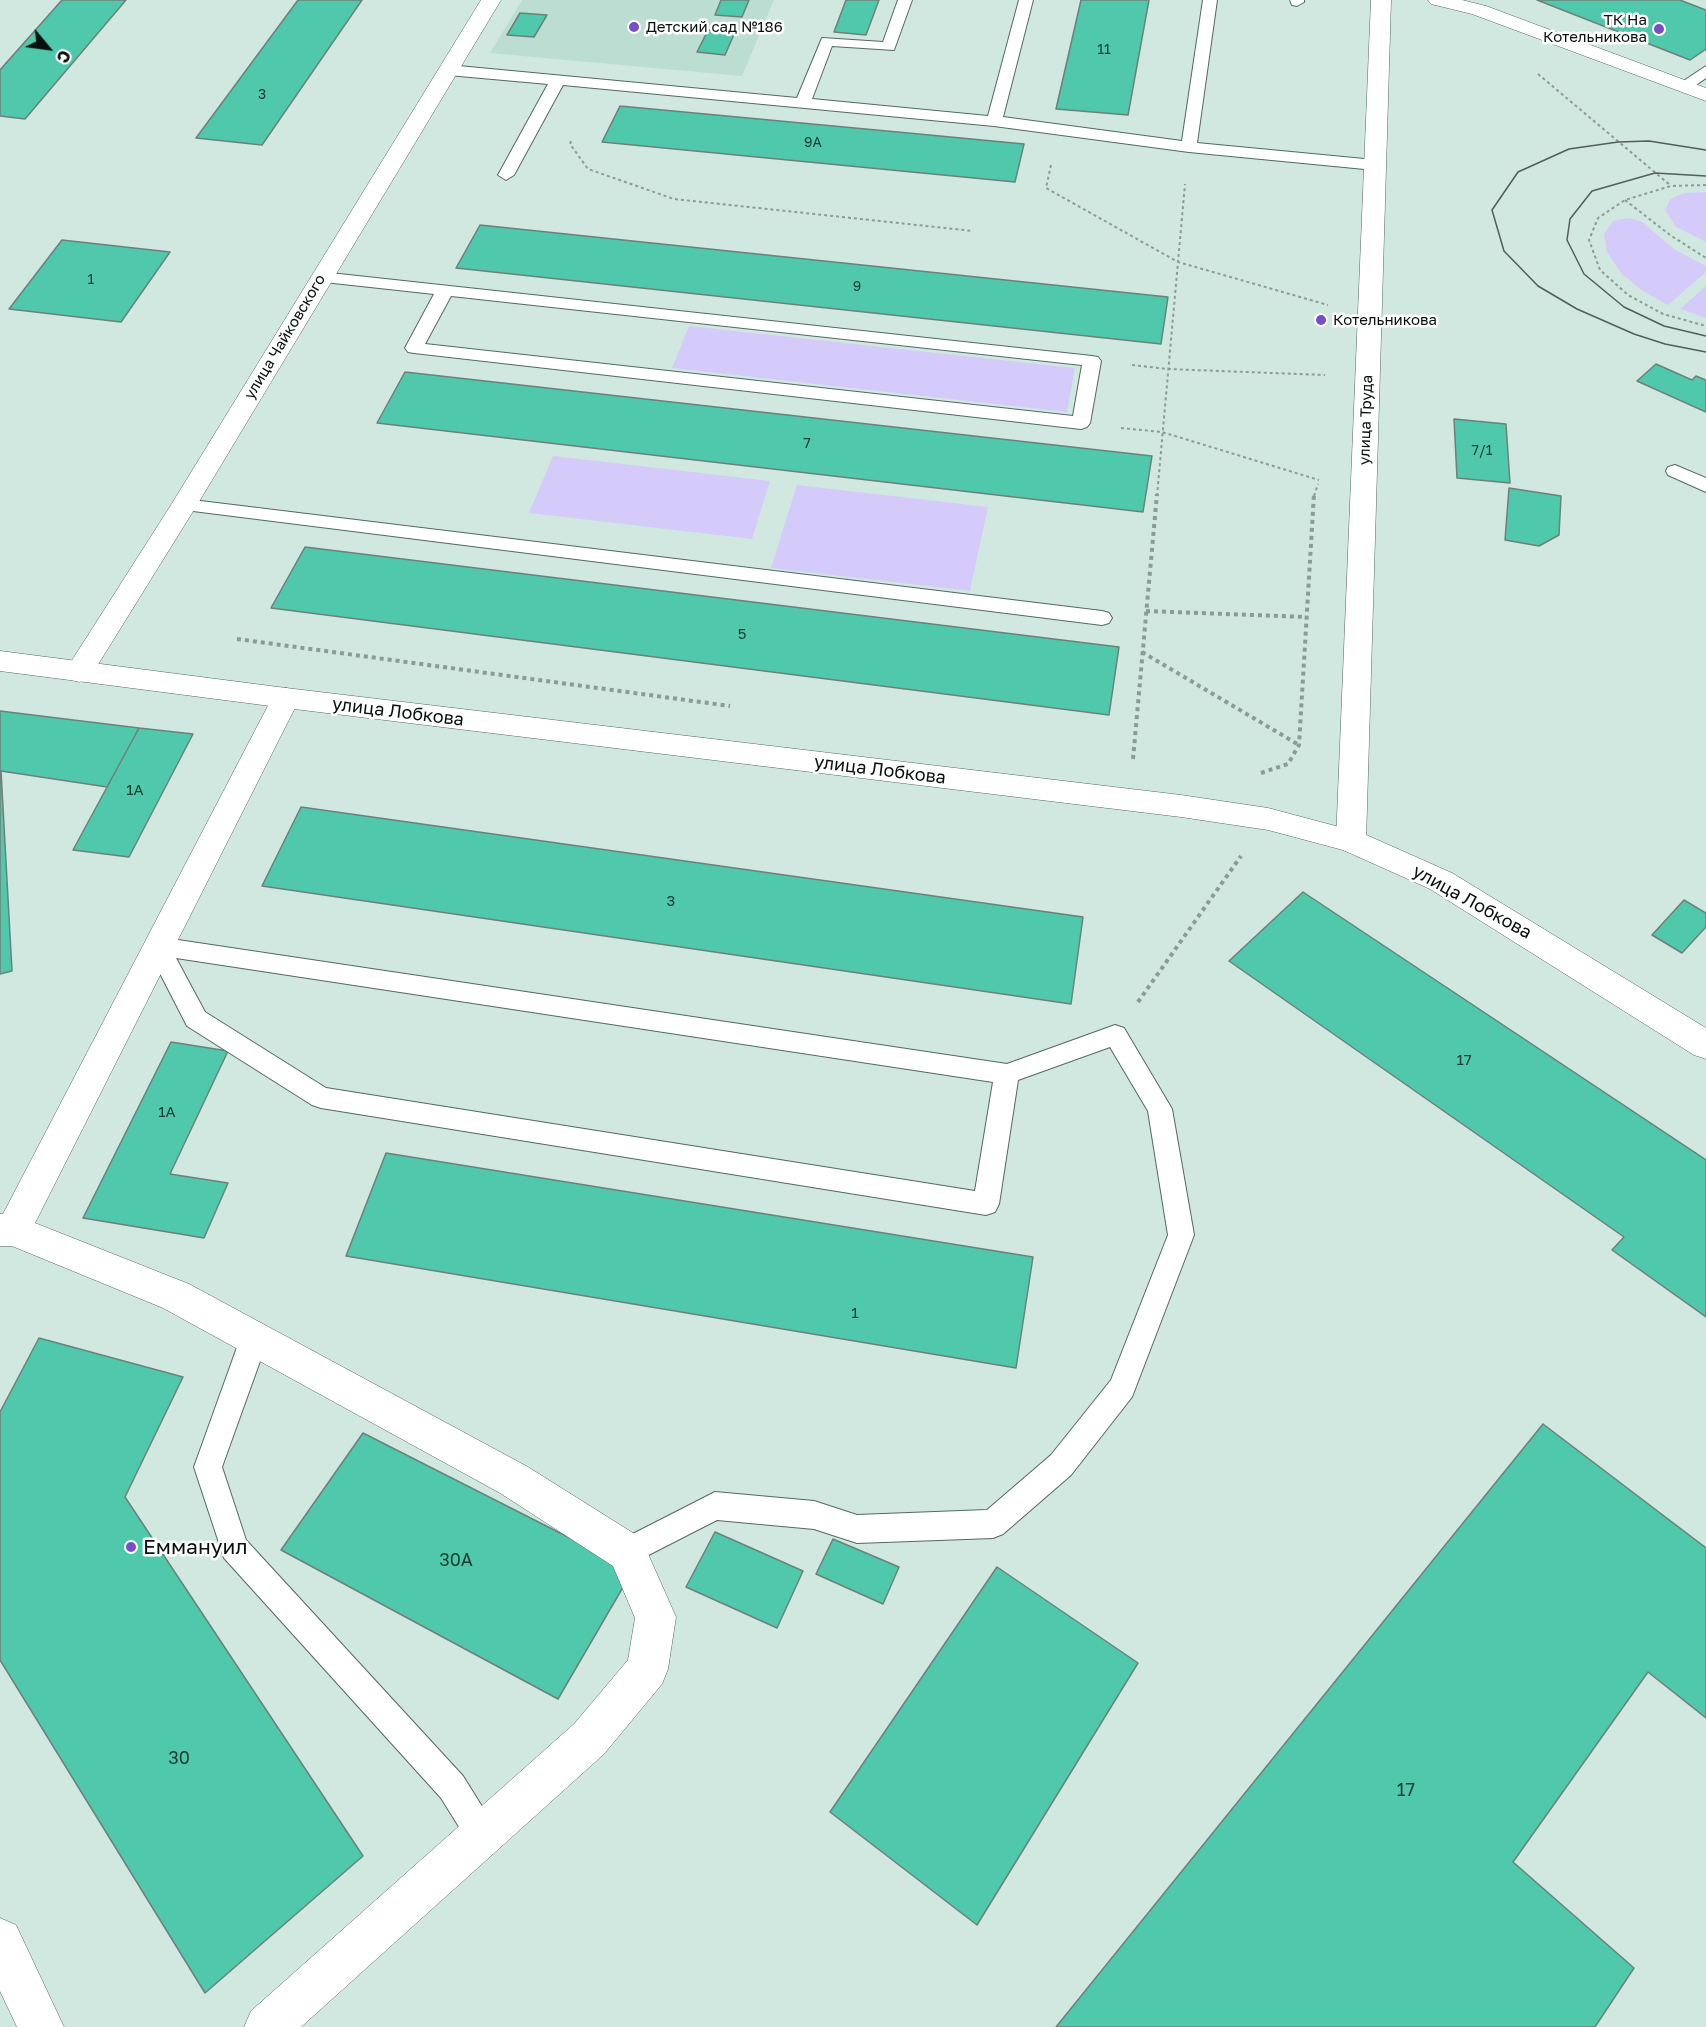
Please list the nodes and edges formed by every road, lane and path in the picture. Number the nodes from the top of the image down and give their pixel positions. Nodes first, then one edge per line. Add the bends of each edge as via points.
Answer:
1 (490, 0) edge
2 (905, 0) edge
3 (1026, 0) edge
4 (1210, 0) edge
5 (1381, 0) edge
6 (1438, 0) edge
7 (1479, 10) junction
8 (448, 70) junction
9 (1706, 71) edge
10 (558, 80) junction
11 (589, 83) junction
12 (1684, 87) junction
13 (1706, 95) edge
14 (803, 103) junction
15 (994, 121) junction
16 (1189, 147) junction
17 (1375, 165) junction
18 (506, 176) dead end
19 (1706, 185) edge
20 (1671, 186) junction
21 (1624, 200) junction
22 (973, 231) dead end
23 (1706, 258) edge
24 (321, 277) junction
25 (445, 291) junction
26 (1706, 326) edge
27 (1168, 369) junction
28 (1329, 375) dead end
29 (1162, 432) junction
30 (1675, 471) dead end
31 (1321, 480) dead end
32 (1706, 486) edge
33 (184, 505) junction
34 (1146, 612) junction
35 (1306, 617) dead end
36 (1102, 618) dead end
37 (1142, 652) junction
38 (0, 661) edge
39 (79, 672) junction
40 (286, 698) junction
41 (1299, 745) dead end
42 (1133, 761) dead end
43 (1268, 819) junction
44 (1351, 841) junction
45 (158, 946) junction
46 (1115, 1035) junction
47 (1706, 1045) edge
48 (1007, 1074) junction
49 (7, 1230) edge
50 (254, 1339) junction
51 (627, 1552) junction
52 (482, 1835) junction
53 (0, 1941) edge
54 (41, 2027) edge
55 (267, 2027) edge

1 - 8 street, улица Чайковского
2 - 14 lane via 889,47 826,41
3 - 15 lane
4 - 16 lane
5 - 17 street, улица Труда
6 - 7 street
7 - 12 street
7 - 20 path via 1521,60
8 - 10 lane
8 - 24 street, улица Чайковского
9 - 12 lane
10 - 11 lane
10 - 18 lane
11 - 14 lane
11 - 22 path via 570,144 588,169 675,199
12 - 13 street
14 - 15 lane
15 - 16 lane
16 - 17 lane
16 - 27 path
17 - 44 street, улица Труда
19 - 20 path
20 - 21 path
21 - 23 path
21 - 26 path via 1598,218 1589,240 1600,270 1628,295 1655,310
24 - 25 lane
24 - 33 street, улица Чайковского
25 - 25 lane via 414,348 1081,423 1092,361
27 - 28 path
27 - 29 path
29 - 31 path
29 - 34 path
30 - 32 lane
33 - 36 lane
33 - 39 street, улица Чайковского
34 - 35 path
34 - 37 path
37 - 41 path
37 - 42 path
38 - 39 street, улица Лобкова
39 - 40 street, улица Лобкова
40 - 43 street, улица Лобкова
40 - 45 street
43 - 44 street, улица Лобкова
43 - 46 path
44 - 47 street, улица Лобкова via 1441,881
45 - 48 lane
45 - 48 lane via 196,1019 321,1098 986,1204
45 - 49 street
46 - 48 lane
46 - 51 lane via 1160,1109 1181,1235 1122,1388 1061,1466 993,1524 856,1529 814,1515 715,1506
49 - 50 street via 176,1296
50 - 51 street via 514,1480
50 - 52 lane via 208,1467 234,1548 452,1787
51 - 52 street via 656,1617 647,1669 589,1740
52 - 55 street
53 - 54 street

